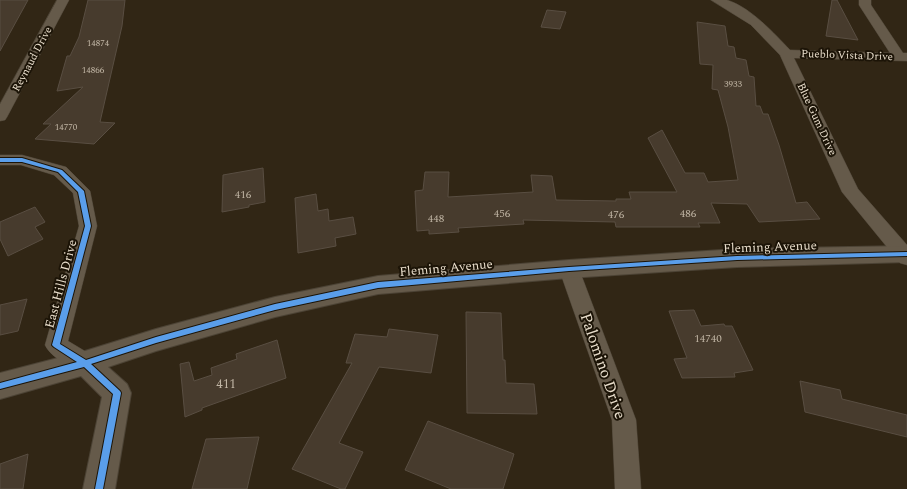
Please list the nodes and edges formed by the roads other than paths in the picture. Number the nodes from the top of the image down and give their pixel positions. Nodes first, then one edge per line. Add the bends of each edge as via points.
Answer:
1 (63, 0) edge
2 (717, 0) edge
3 (865, 0) edge
4 (786, 54) junction
5 (903, 57) edge
6 (0, 117) edge
7 (0, 160) edge
8 (905, 255) edge
9 (569, 269) junction
10 (85, 363) junction
11 (0, 386) edge
12 (99, 489) edge
13 (628, 489) edge

1 - 6 street, Reynaud Drive
2 - 4 street, Blue Gum Drive via 752,18
3 - 5 street via 865,5
4 - 5 street, Pueblo Vista Drive
4 - 8 street, Blue Gum Drive via 851,192
7 - 10 street, East Hills Drive via 22,160 60,171 81,191 88,226 56,345
8 - 9 street, Fleming Avenue via 737,258
9 - 10 street, Fleming Avenue via 360,288 275,307
9 - 13 street, Palomino Drive via 624,420
10 - 11 street, Fleming Avenue
10 - 12 street, East Hills Drive via 117,393

